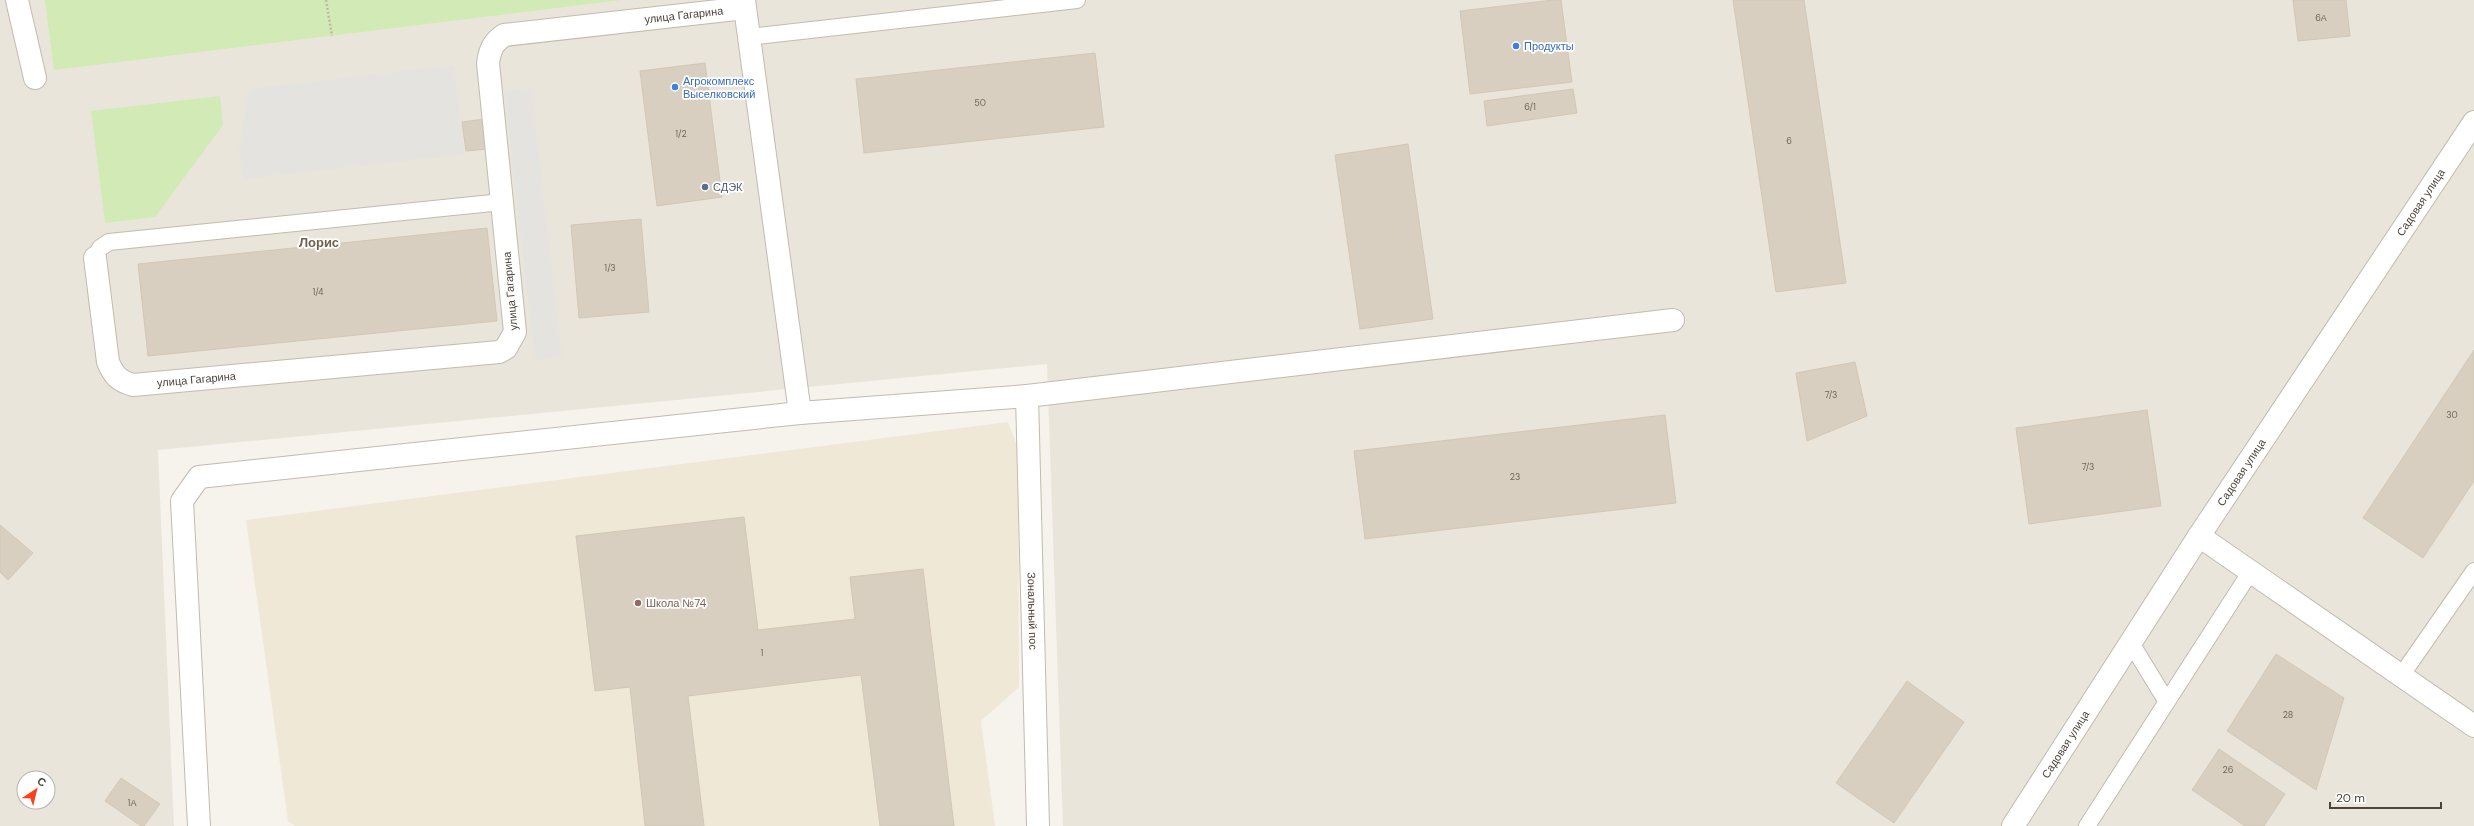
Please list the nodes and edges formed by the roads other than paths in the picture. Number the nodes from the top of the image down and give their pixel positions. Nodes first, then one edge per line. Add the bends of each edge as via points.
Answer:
1 (16, 0) edge
2 (1078, 0) edge
3 (744, 4) edge
4 (749, 37) junction
5 (35, 78) dead end
6 (2474, 122) edge
7 (502, 202) junction
8 (95, 258) joint
9 (1672, 320) dead end
10 (1027, 396) junction
11 (800, 413) junction
12 (2199, 536) junction
13 (2251, 571) junction
14 (2474, 571) edge
15 (2131, 643) junction
16 (2401, 676) junction
17 (2167, 702) junction
18 (2474, 726) edge
19 (199, 826) edge
20 (1038, 826) edge
21 (2013, 826) edge
22 (2088, 826) edge

1 - 5 street
2 - 4 lane
3 - 4 street
3 - 7 street, улица Гагарина via 504,36 494,42 489,50 488,62
4 - 11 street
6 - 12 street, Садовая улица
7 - 8 lane via 109,242 100,248
7 - 8 street, улица Гагарина via 515,332 506,348 499,352 133,385 121,382 113,374 108,362
9 - 10 street
10 - 11 street
10 - 20 street, Зональный пос
11 - 19 street via 199,477 182,501
12 - 13 street
12 - 15 street, Садовая улица
13 - 16 street
13 - 17 lane
14 - 16 lane
15 - 17 lane
15 - 21 street, Садовая улица
16 - 18 street
17 - 22 lane

